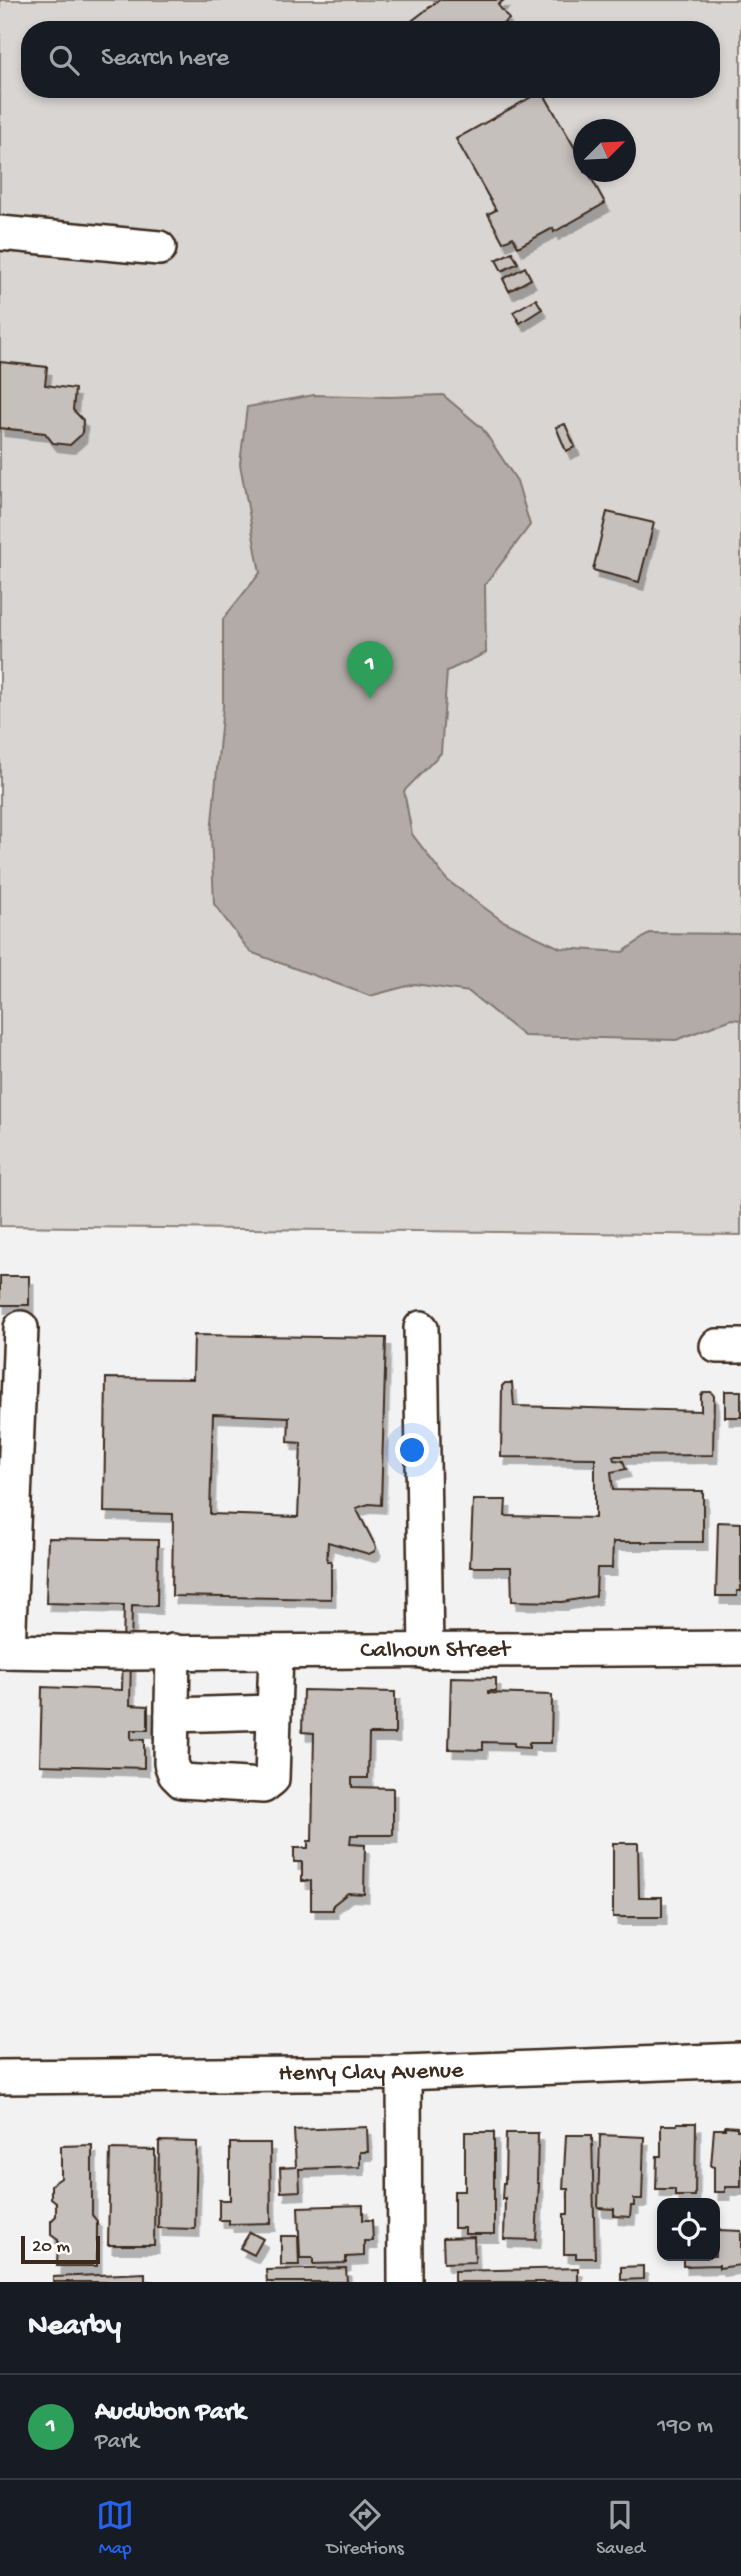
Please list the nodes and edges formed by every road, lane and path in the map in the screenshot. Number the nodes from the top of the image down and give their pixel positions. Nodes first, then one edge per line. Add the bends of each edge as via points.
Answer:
1 (0, 233) edge
2 (159, 248) dead end
3 (21, 1328) dead end
4 (421, 1328) dead end
5 (7, 1521) edge
6 (5, 1588) edge
7 (741, 1648) edge
8 (4, 1651) edge
9 (173, 1651) junction
10 (276, 1651) junction
11 (426, 1651) junction
12 (274, 1712) junction
13 (172, 1715) junction
14 (741, 2060) edge
15 (404, 2073) junction
16 (0, 2077) edge
17 (405, 2282) edge

1 - 2 street
3 - 5 street
4 - 11 street
5 - 6 street
6 - 8 street
7 - 11 street, Calhoun Street
8 - 9 street, Calhoun Street
9 - 10 street, Calhoun Street
9 - 13 street
10 - 11 street, Calhoun Street
10 - 12 street
12 - 13 street
12 - 13 street via 272,1779 262,1786 182,1781 171,1763
14 - 15 street, Henry Clay Avenue
15 - 16 street, Henry Clay Avenue
15 - 17 street

